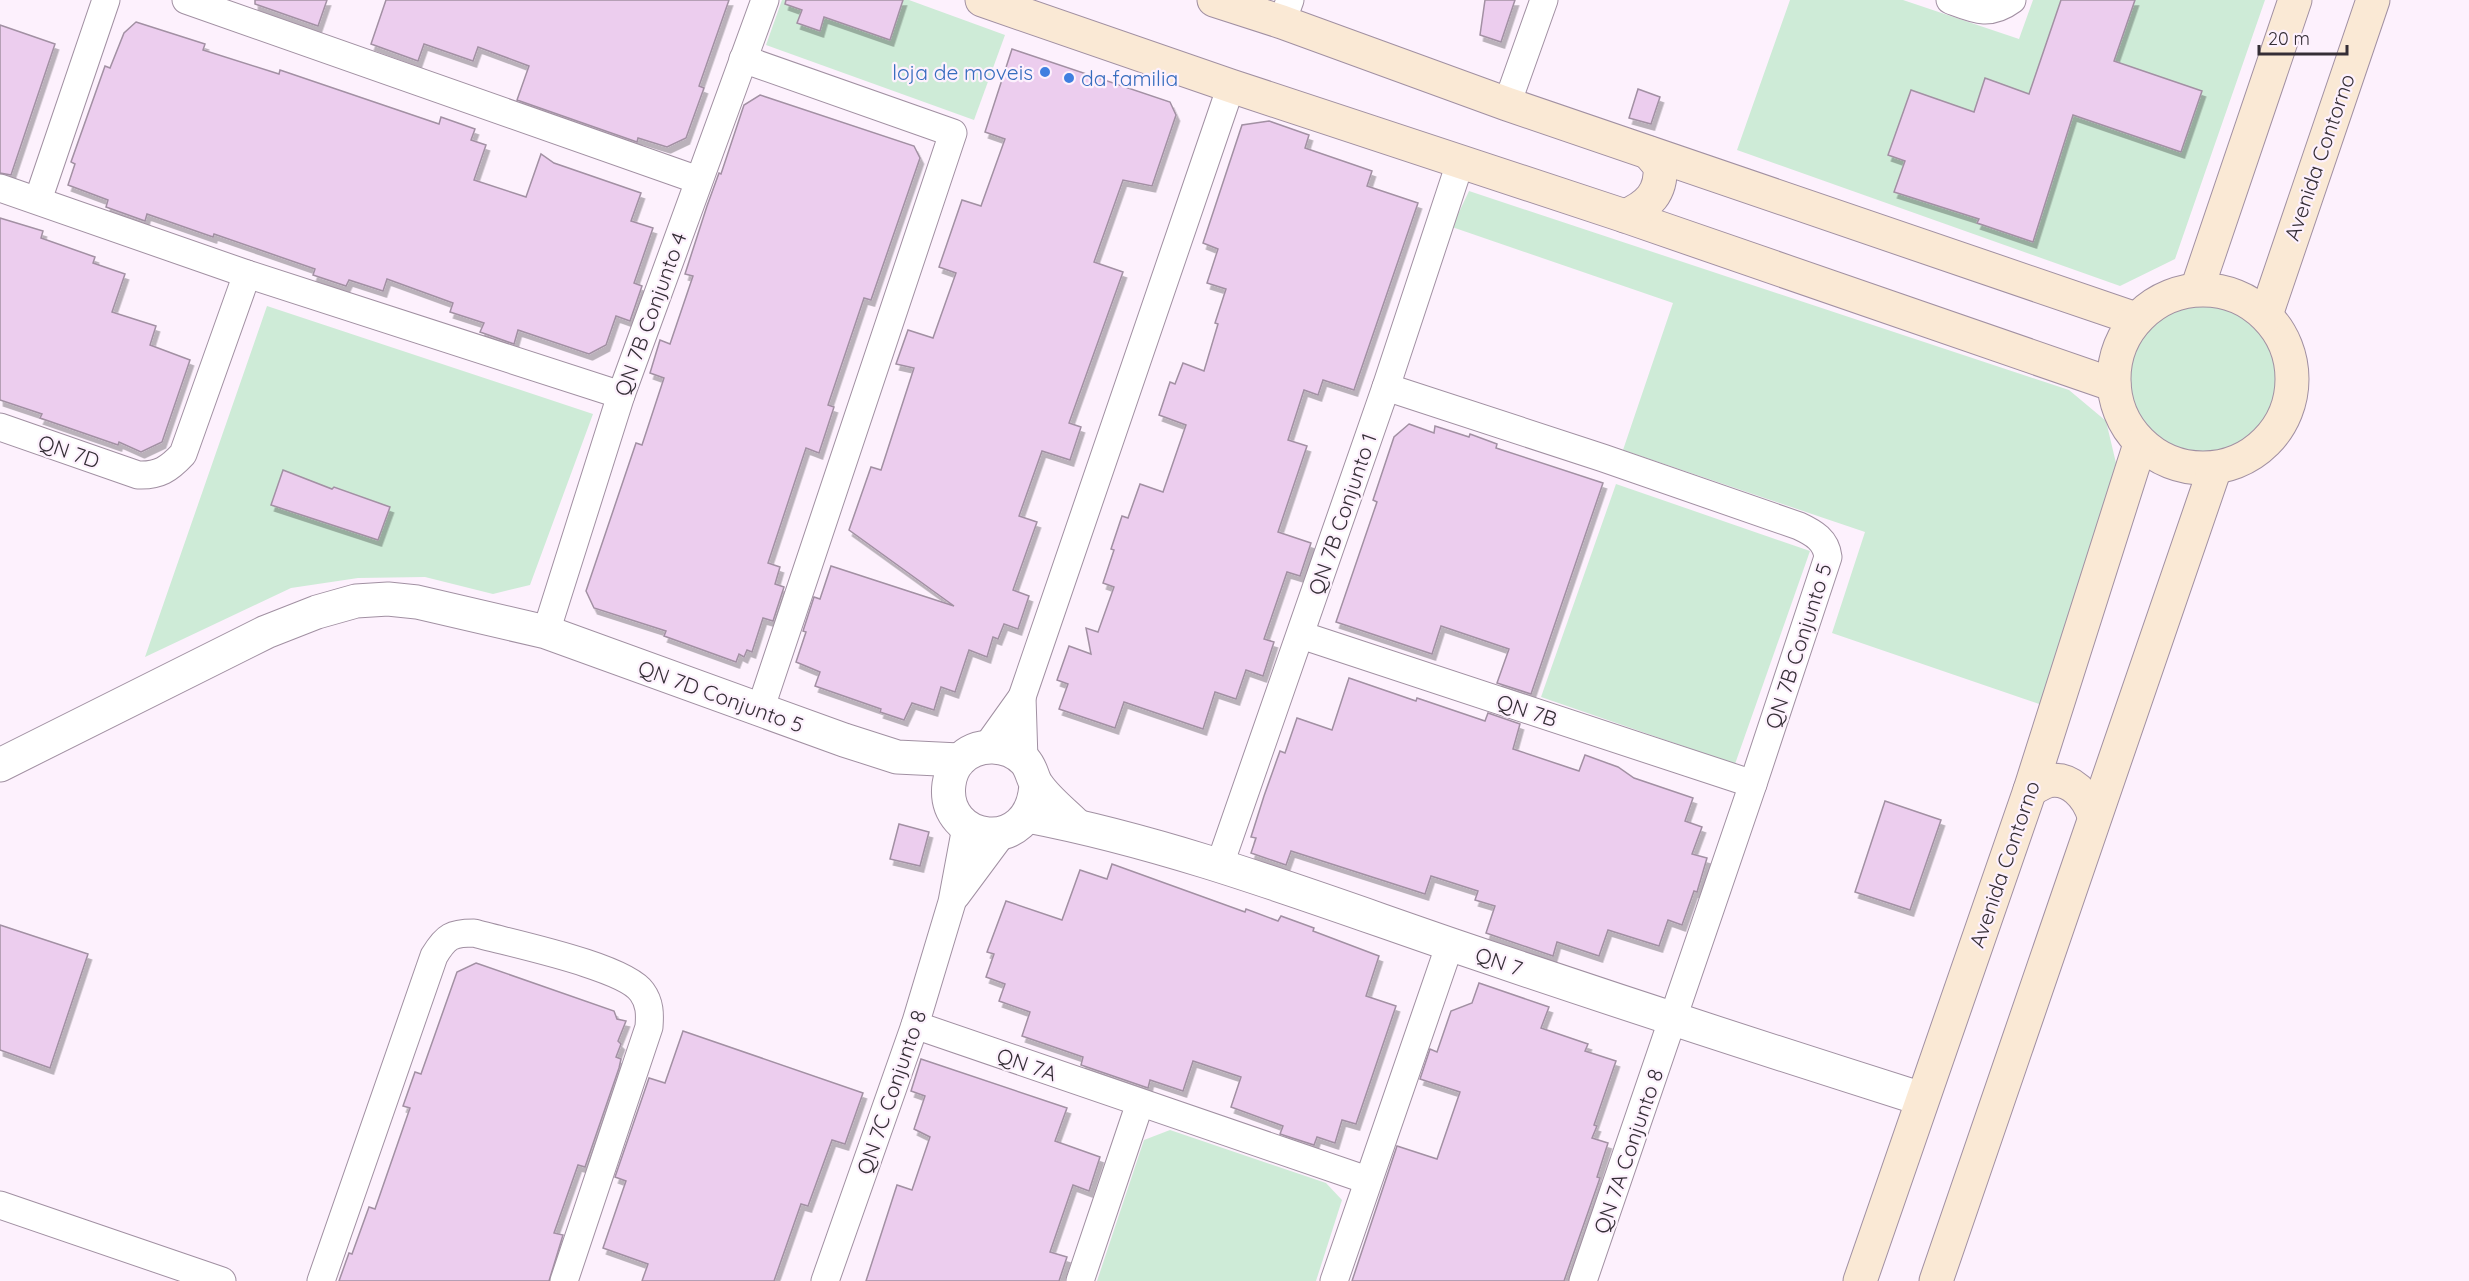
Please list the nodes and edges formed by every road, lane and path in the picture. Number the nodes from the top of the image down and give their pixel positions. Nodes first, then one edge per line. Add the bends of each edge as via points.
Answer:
1 (106, 0) edge
2 (765, 0) edge
3 (982, 0) edge
4 (1214, 0) edge
5 (1544, 0) edge
6 (1950, 0) edge
7 (2012, 0) edge
8 (2295, 0) edge
9 (2373, 0) edge
10 (190, 1) edge
11 (1286, 11) edge
12 (743, 59) junction
13 (1231, 86) junction
14 (1507, 104) junction
15 (1649, 153) junction
16 (1460, 163) junction
17 (698, 180) junction
18 (0, 188) edge
19 (38, 200) junction
20 (1625, 216) junction
21 (247, 274) junction
22 (2197, 289) junction
23 (2266, 315) junction
24 (2136, 319) junction
25 (2114, 385) junction
26 (1386, 387) junction
27 (621, 395) junction
28 (0, 427) edge
29 (2140, 444) junction
30 (2215, 468) junction
31 (546, 632) junction
32 (1301, 635) junction
33 (1022, 697) junction
34 (760, 710) junction
35 (973, 753) junction
36 (897, 757) junction
37 (0, 765) edge
38 (1030, 772) junction
39 (1753, 784) junction
40 (2030, 790) junction
41 (947, 794) junction
42 (1029, 816) junction
43 (2094, 816) junction
44 (1076, 825) junction
45 (966, 826) junction
46 (1002, 834) junction
47 (1220, 864) junction
48 (952, 902) junction
49 (1450, 944) junction
50 (1673, 1020) junction
51 (915, 1025) junction
52 (1922, 1100) junction
53 (1140, 1103) junction
54 (1367, 1180) junction
55 (0, 1205) edge
56 (222, 1281) edge
57 (321, 1281) edge
58 (564, 1281) edge
59 (825, 1281) edge
60 (1080, 1281) edge
61 (1334, 1281) edge
62 (1583, 1281) edge
63 (1860, 1281) edge
64 (1936, 1281) edge

1 - 19 street
2 - 12 street, QN 7B Conjunto 4
3 - 13 main road
4 - 11 main road
5 - 14 street
6 - 7 street via 1987,11 2000,9
8 - 22 main road
9 - 23 main road, Avenida Contorno
10 - 17 street
11 - 14 main road
12 - 17 street, QN 7B Conjunto 4
12 - 34 street via 953,133
13 - 16 main road
13 - 33 street
14 - 15 main road
15 - 20 main road via 1660,166 1658,189 1651,201
15 - 24 main road
16 - 20 main road
16 - 26 street, QN 7B Conjunto 1
17 - 27 street, QN 7B Conjunto 4
18 - 19 street
19 - 21 street
20 - 25 main road
21 - 27 street
21 - 28 street, QN 7D via 183,454 172,467 151,476 138,475
22 - 23 main road via 2235,294
22 - 24 main road via 2154,304
23 - 30 main road via 2283,338 2291,365 2291,393 2282,420 2265,443 2242,459
24 - 25 main road via 2118,350
25 - 29 main road via 2117,406
26 - 32 street, QN 7B Conjunto 1
26 - 39 street, QN 7B Conjunto 5 via 1788,522 1820,539 1827,547 1828,557
27 - 31 street, QN 7B Conjunto 4
29 - 30 main road via 2185,467
29 - 40 main road, Avenida Contorno
30 - 43 main road
31 - 34 street, QN 7D Conjunto 5
31 - 37 street, QN 7D Conjunto 5 via 417,602 356,601 266,632
32 - 39 street, QN 7B
32 - 47 street, QN 7B Conjunto 1
33 - 35 street
33 - 38 street
34 - 36 street, QN 7D Conjunto 5
35 - 36 street, QN 7D Conjunto 5
35 - 38 street via 1007,748
35 - 41 street via 950,776
36 - 41 street, QN 7D Conjunto 5
38 - 42 street via 1035,801
38 - 44 street
39 - 50 street, QN 7B Conjunto 5
40 - 43 main road via 2046,781 2073,786 2086,797
40 - 52 main road, Avenida Contorno
41 - 45 street via 953,812
42 - 44 street, QN 7
42 - 46 street
43 - 64 main road
44 - 47 street, QN 7
45 - 46 street via 983,834
45 - 48 street, QN 7C Conjunto 8
46 - 48 street, QN 7C Conjunto 8
47 - 49 street, QN 7
48 - 51 street, QN 7C Conjunto 8
49 - 50 street, QN 7
49 - 54 street
50 - 52 street, QN 7
50 - 62 street, QN 7A Conjunto 8
51 - 53 street, QN 7A
51 - 59 street, QN 7C Conjunto 8
52 - 63 main road, Avenida Contorno
53 - 54 street, QN 7A
53 - 60 street
54 - 61 street
55 - 56 street
57 - 58 street via 434,956 442,943 456,933 474,933 604,968 625,977 642,991 650,1007 649,1027

